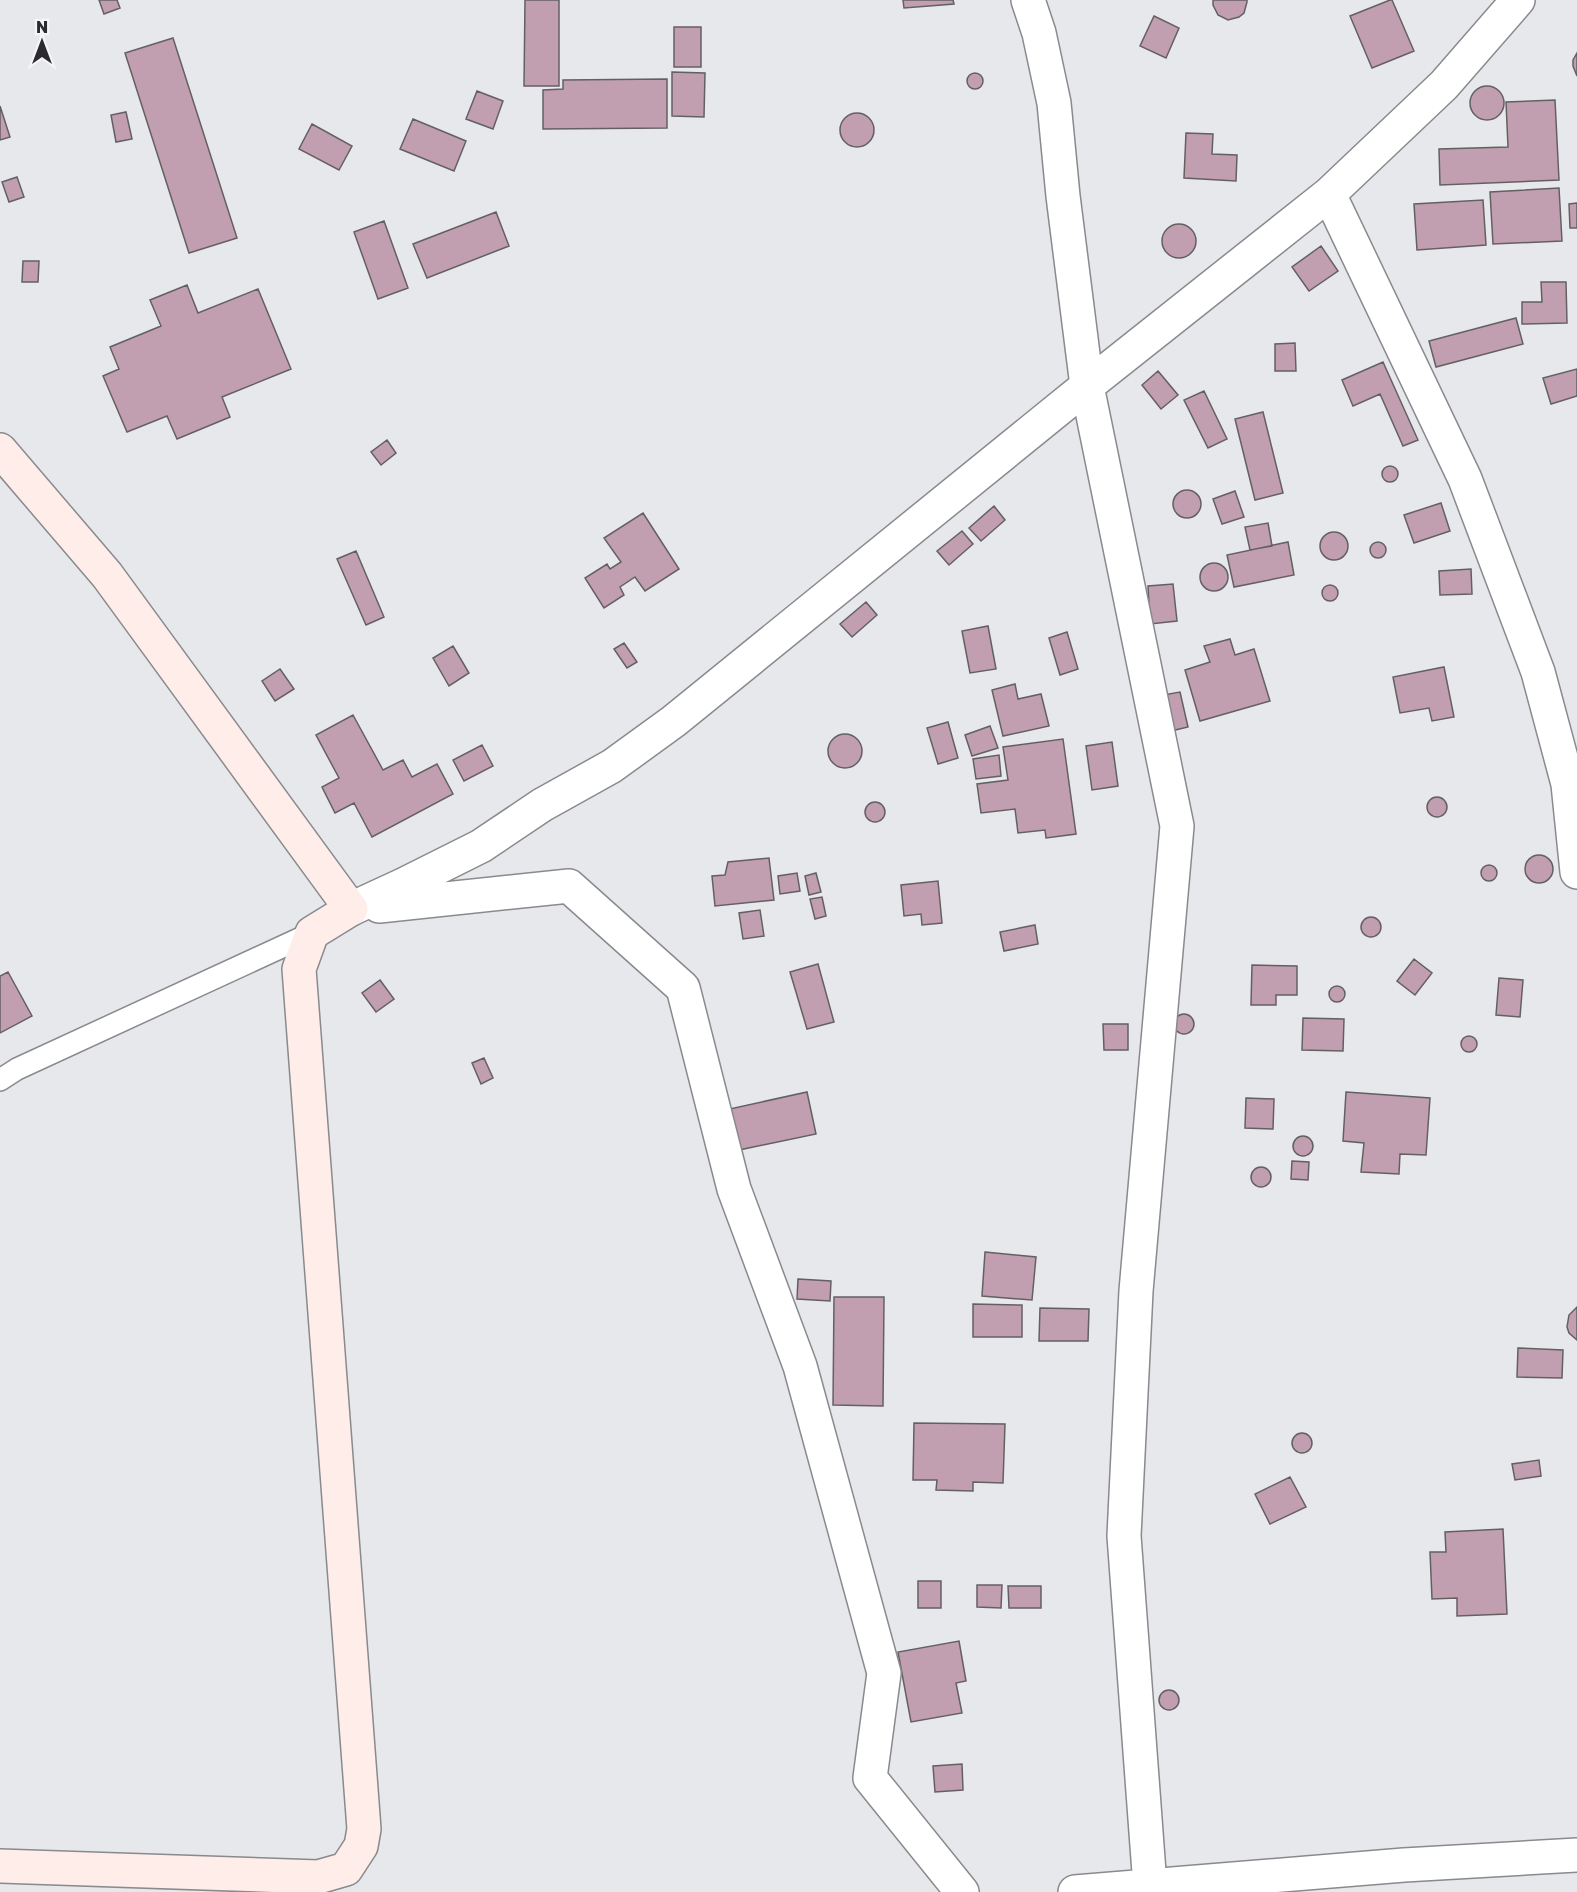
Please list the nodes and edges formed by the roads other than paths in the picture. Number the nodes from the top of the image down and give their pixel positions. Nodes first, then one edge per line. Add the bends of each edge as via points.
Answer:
1 (1028, 0) edge
2 (1518, 0) edge
3 (1329, 194) junction
4 (1087, 386) junction
5 (0, 450) edge
6 (1577, 872) edge
7 (351, 909) junction
8 (312, 933) junction
9 (0, 1080) edge
10 (1577, 1855) edge
11 (0, 1866) edge
12 (1150, 1886) junction
13 (962, 1892) edge
14 (1075, 1892) edge

1 - 4 street via 1054,103
2 - 3 street via 1444,85
3 - 4 street
3 - 6 street via 1465,479 1538,672 1568,784
4 - 7 street via 674,721 612,766 542,805 481,846
4 - 12 street via 1177,826 1136,1291 1124,1536
5 - 7 street via 107,575
7 - 8 street
7 - 13 street via 569,886 683,988 734,1189 800,1366 884,1673 870,1778
8 - 9 lane
8 - 11 street via 299,969 364,1828 361,1846 346,1869 318,1877
10 - 12 street
12 - 14 street

